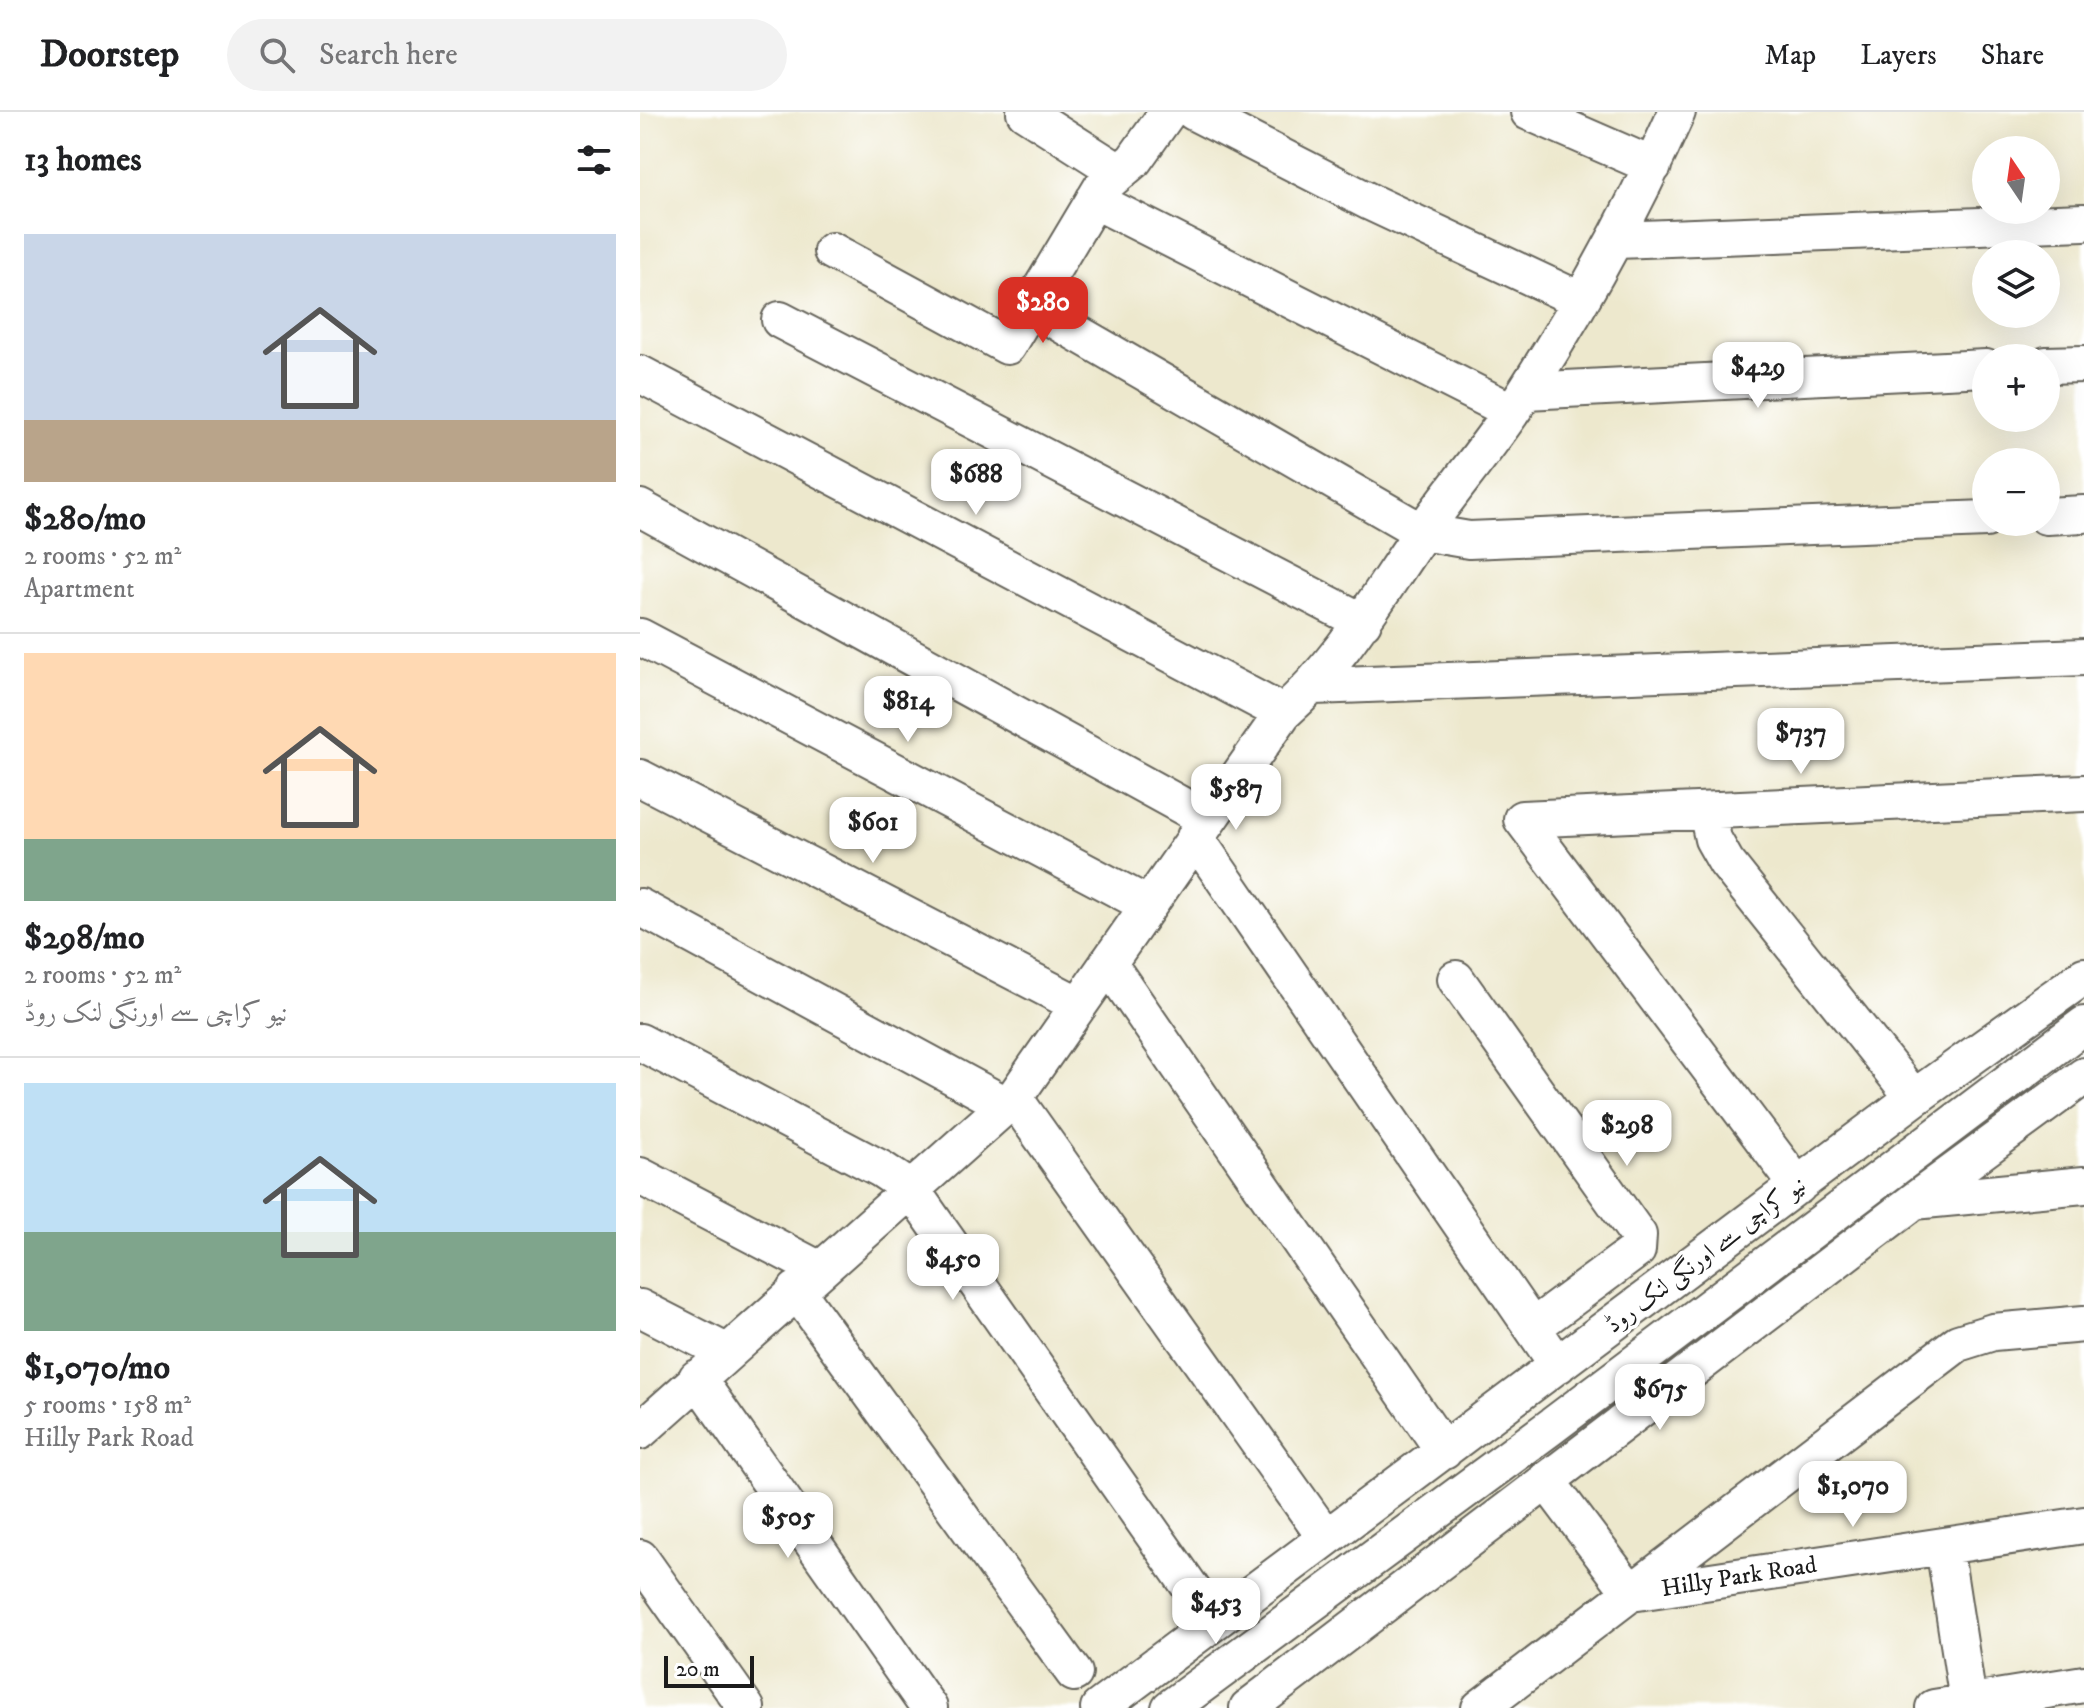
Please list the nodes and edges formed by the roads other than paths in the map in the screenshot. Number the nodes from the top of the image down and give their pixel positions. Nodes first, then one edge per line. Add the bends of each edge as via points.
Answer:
1 (1025, 112) edge
2 (1168, 112) edge
3 (1194, 112) edge
4 (1529, 112) edge
5 (1677, 112) edge
6 (1653, 166) junction
7 (1119, 172) junction
8 (1094, 200) junction
9 (2084, 222) edge
10 (1617, 240) junction
11 (832, 251) dead end
12 (1580, 300) junction
13 (1030, 306) junction
14 (780, 320) dead end
15 (2084, 364) edge
16 (2060, 365) edge
17 (1972, 369) edge
18 (640, 374) edge
19 (1519, 401) junction
20 (640, 508) edge
21 (2084, 514) edge
22 (2060, 515) edge
23 (1972, 520) edge
24 (1422, 532) junction
25 (1363, 622) junction
26 (640, 637) edge
27 (2084, 657) edge
28 (1314, 686) junction
29 (1283, 713) junction
30 (640, 778) edge
31 (2084, 793) edge
32 (1707, 811) junction
33 (1202, 828) junction
34 (1148, 905) junction
35 (640, 907) edge
36 (1108, 963) junction
37 (2084, 976) edge
38 (1456, 979) dead end
39 (1079, 1005) junction
40 (2084, 1025) edge
41 (640, 1042) edge
42 (2084, 1076) edge
43 (1914, 1098) junction
44 (1010, 1101) junction
45 (640, 1176) edge
46 (2084, 1185) edge
47 (1798, 1186) junction
48 (911, 1189) junction
49 (1914, 1201) junction
50 (808, 1280) junction
51 (640, 1308) edge
52 (2084, 1324) edge
53 (1533, 1327) junction
54 (726, 1352) junction
55 (1558, 1365) junction
56 (697, 1378) junction
57 (640, 1431) edge
58 (1444, 1451) junction
59 (1546, 1480) junction
60 (2084, 1525) edge
61 (1326, 1538) junction
62 (1944, 1546) junction
63 (640, 1558) edge
64 (1631, 1593) junction
65 (1214, 1621) junction
66 (1179, 1647) junction
67 (1074, 1673) dead end
68 (1206, 1681) junction
69 (2084, 1684) edge
70 (1957, 1706) edge
71 (746, 1708) edge
72 (929, 1708) edge
73 (1099, 1708) edge
74 (1170, 1708) edge
75 (1248, 1708) edge
76 (1480, 1708) edge

1 - 7 street
2 - 7 street via 1134,160
3 - 12 street
4 - 6 street
5 - 6 street
6 - 10 street
7 - 8 street
8 - 13 street
8 - 19 street
9 - 10 street
10 - 12 street
11 - 13 street via 1007,346
12 - 19 street
13 - 24 street
14 - 25 street
15 - 16 street
17 - 19 street
18 - 29 street
19 - 24 street
20 - 33 street
21 - 22 street
23 - 24 street via 1469,540
24 - 25 street
25 - 28 street
26 - 34 street
27 - 28 street
28 - 29 street
29 - 33 street
30 - 39 street
31 - 32 street
32 - 43 street via 1713,839 1726,862
32 - 47 street via 1522,819
33 - 34 street
33 - 53 street
34 - 36 street
35 - 44 street
36 - 39 street
36 - 58 street
37 - 43 street, نیو کراچی سے اورنگی لنک روڈ
38 - 53 street via 1638,1235 1637,1250
39 - 44 street
40 - 68 street, نیو کراچی سے اورنگی لنک روڈ
41 - 48 street
42 - 49 street
43 - 47 street, نیو کراچی سے اورنگی لنک روڈ
44 - 48 street
44 - 61 street
45 - 50 street
46 - 49 street
47 - 55 street, نیو کراچی سے اورنگی لنک روڈ
48 - 50 street
48 - 65 street
49 - 59 street
50 - 54 street
50 - 67 street
51 - 54 street
52 - 64 street via 1993,1332 1958,1343
53 - 55 street
54 - 56 street
55 - 58 street, نیو کراچی سے اورنگی لنک روڈ
56 - 57 street
56 - 72 street
58 - 61 street, نیو کراچی سے اورنگی لنک روڈ
59 - 64 street
59 - 75 street
60 - 62 street, Hilly Park Road
61 - 65 street, نیو کراچی سے اورنگی لنک روڈ
62 - 64 street, Hilly Park Road
62 - 70 street
63 - 71 street
64 - 76 street
65 - 66 street, نیو کراچی سے اورنگی لنک روڈ
66 - 68 street
66 - 73 street, نیو کراچی سے اورنگی لنک روڈ
68 - 74 street, نیو کراچی سے اورنگی لنک روڈ
69 - 70 street

